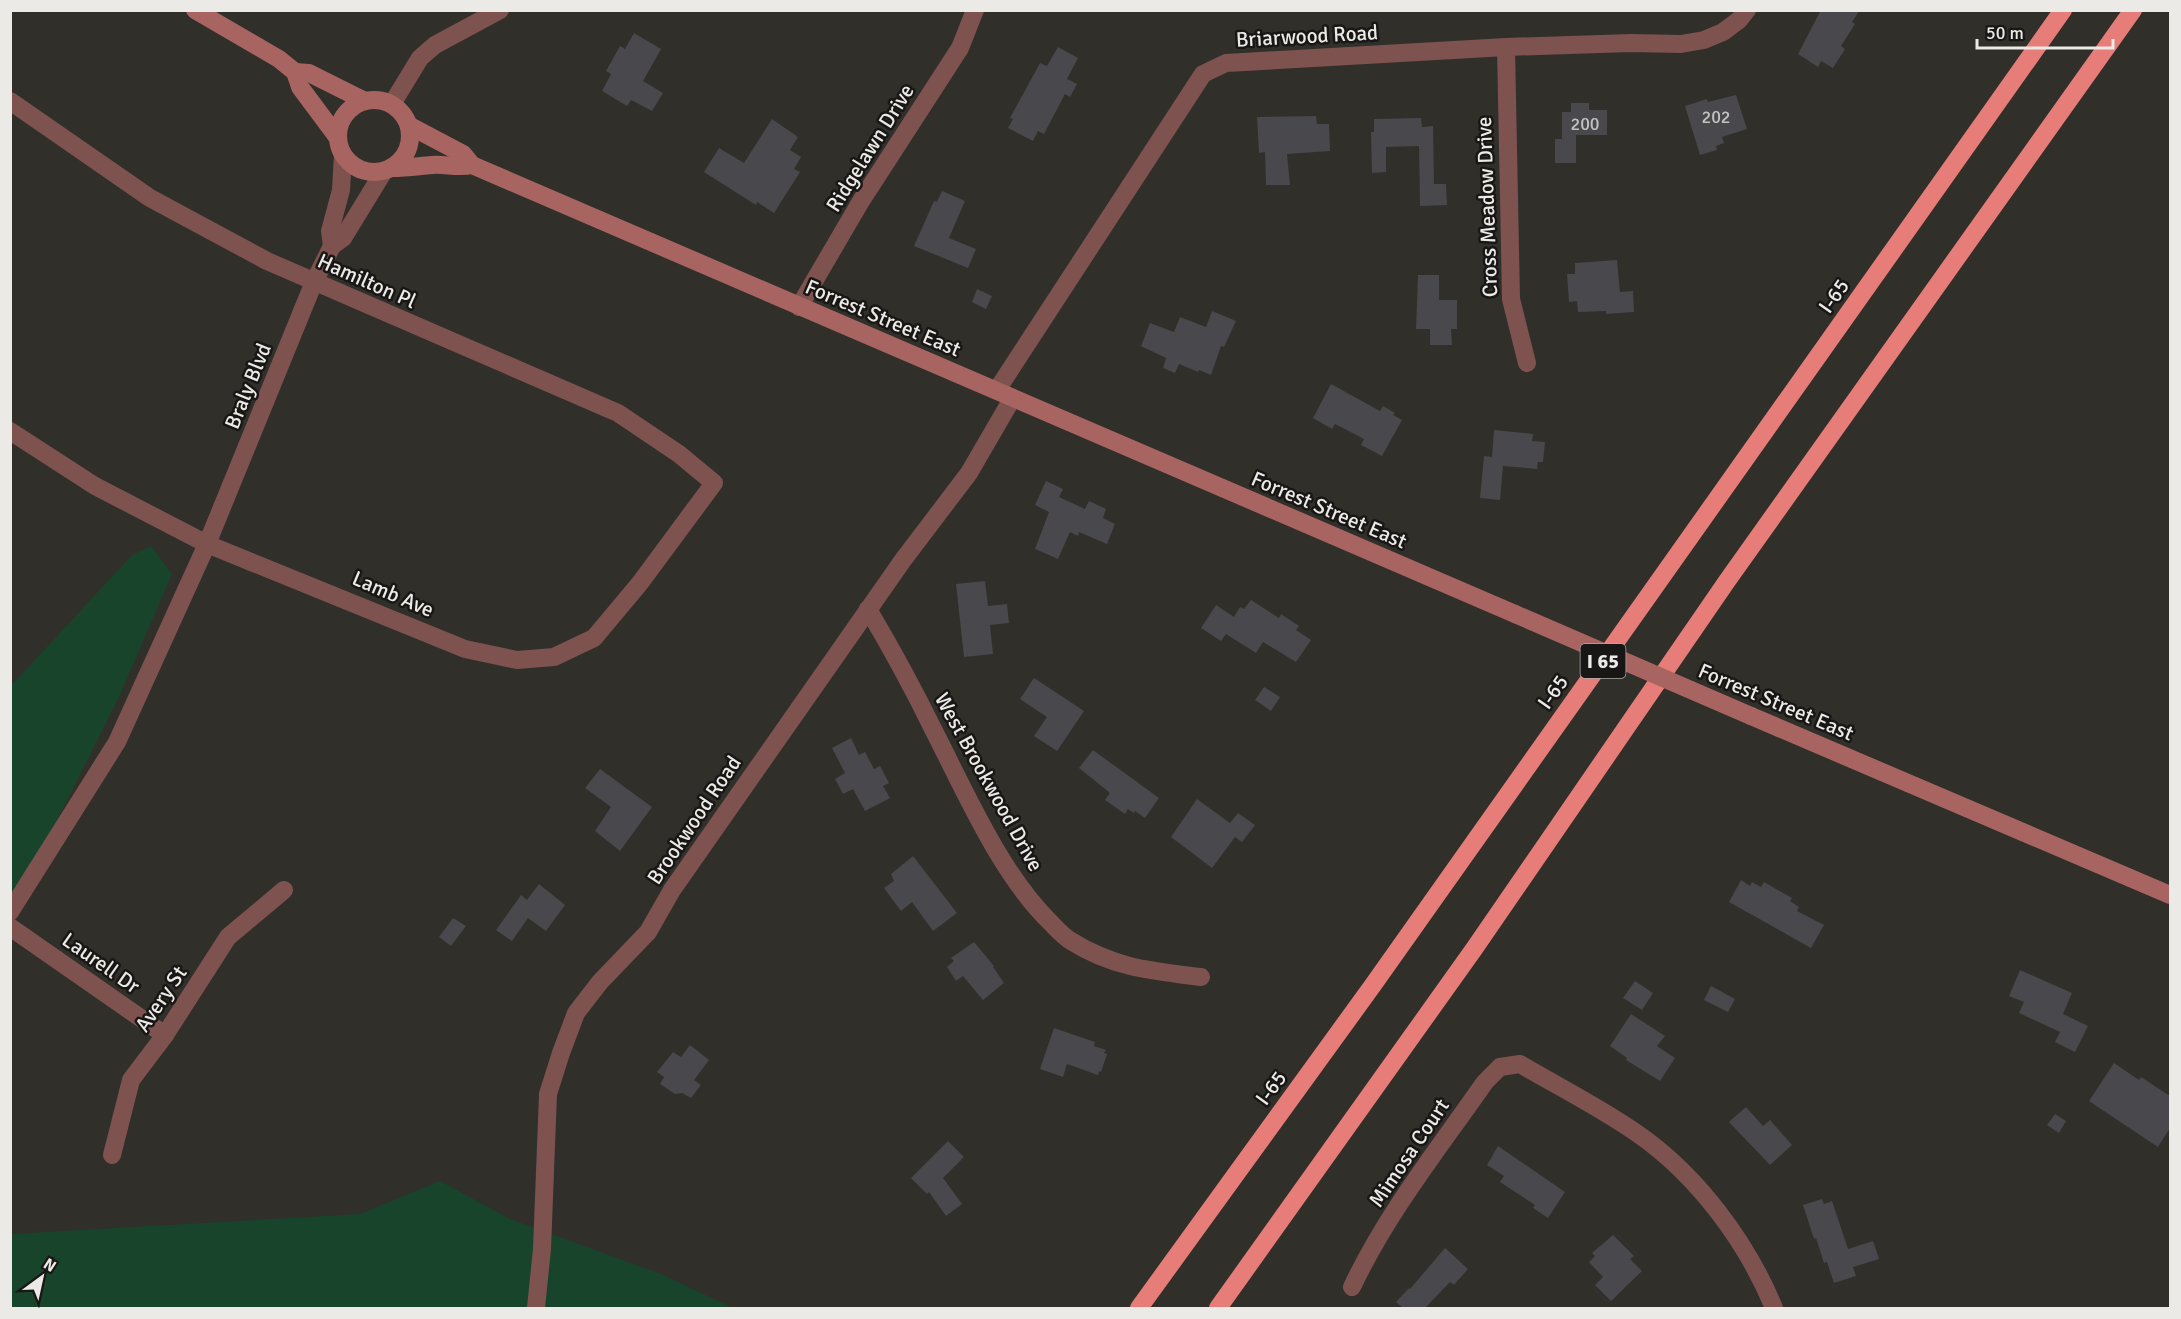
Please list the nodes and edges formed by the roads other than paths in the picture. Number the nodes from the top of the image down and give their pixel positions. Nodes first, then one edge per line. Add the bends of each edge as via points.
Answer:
1 (195, 10) edge
2 (500, 10) edge
3 (975, 10) edge
4 (1747, 10) edge
5 (2063, 10) edge
6 (2133, 10) edge
7 (1506, 47) junction
8 (295, 72) junction
9 (10, 101) edge
10 (365, 101) junction
11 (392, 104) junction
12 (410, 126) junction
13 (340, 146) junction
14 (472, 165) junction
15 (389, 170) junction
16 (332, 246) junction
17 (314, 282) junction
18 (799, 307) junction
19 (1527, 363) dead end
20 (1004, 395) junction
21 (10, 431) edge
22 (714, 483) joint
23 (207, 544) junction
24 (868, 609) junction
25 (284, 890) dead end
26 (2170, 895) edge
27 (10, 912) edge
28 (10, 927) edge
29 (1201, 977) dead end
30 (165, 1035) junction
31 (112, 1155) dead end
32 (1352, 1287) dead end
33 (536, 1308) edge
34 (1139, 1308) edge
35 (1218, 1308) edge
36 (1774, 1308) edge

1 - 8 street
2 - 11 street via 435,45 420,58
3 - 18 street, Ridgelawn Drive via 960,48 861,201
4 - 7 street, Briarwood Road via 1723,32 1680,44
5 - 34 highway, I-65 / I 65 via 1373,985
6 - 35 highway, I 65
7 - 19 street, Cross Meadow Drive via 1511,299
7 - 20 street, Briarwood Road via 1226,63 1203,74
8 - 10 street via 309,73
8 - 13 street via 300,87
9 - 17 street, Hamilton Pl via 150,198
10 - 11 street
10 - 13 street via 342,118
11 - 12 street
12 - 14 street, Forrest Street East via 463,154
12 - 15 street via 410,145 400,162
13 - 15 street via 356,168
13 - 16 street via 341,190 330,231
14 - 15 street, Forrest Street East
14 - 18 street, Forrest Street East
15 - 16 street via 343,238
16 - 17 street, Braly Blvd
17 - 22 street, Hamilton Pl via 618,413
17 - 23 street, Braly Blvd
18 - 20 street, Forrest Street East
20 - 24 street, Brookwood Road via 969,473
20 - 26 street, Forrest Street East, bridge
21 - 23 street, Lamb Ave via 95,486
22 - 23 street, Lamb Ave via 594,638 554,657 517,660 465,649
23 - 27 street, Braly Blvd via 117,742
24 - 29 street, West Brookwood Drive via 907,676 975,812 1036,909 1069,940 1108,961
24 - 33 street, Brookwood Road via 672,890 648,932 576,1013 548,1094
25 - 30 street, Avery St via 228,937
28 - 30 street, Laurell Dr
30 - 31 street, Avery St via 131,1080
32 - 36 street, Mimosa Court via 1396,1209 1485,1082 1500,1067 1520,1064 1637,1133 1672,1161 1728,1225 1761,1277

